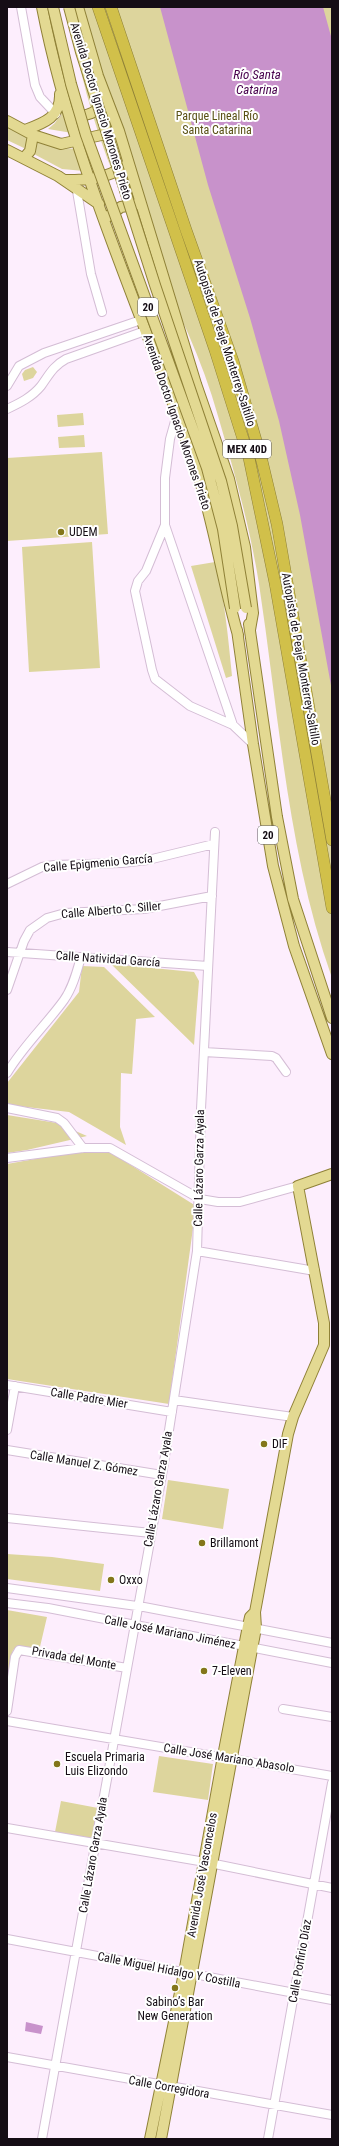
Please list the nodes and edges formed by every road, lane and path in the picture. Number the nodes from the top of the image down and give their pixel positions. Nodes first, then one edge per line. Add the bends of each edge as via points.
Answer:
1 (21, 7) edge
2 (42, 7) edge
3 (53, 7) edge
4 (69, 7) edge
5 (78, 7) edge
6 (98, 7) edge
7 (111, 7) edge
8 (60, 88) junction
9 (105, 93) junction
10 (68, 112) junction
11 (56, 114) junction
12 (7, 121) edge
13 (119, 132) junction
14 (29, 133) junction
15 (77, 142) junction
16 (7, 150) edge
17 (24, 158) junction
18 (129, 163) junction
19 (66, 180) junction
20 (90, 180) junction
21 (77, 190) junction
22 (99, 204) junction
23 (142, 204) junction
24 (104, 219) junction
25 (102, 312) dead end
26 (141, 320) junction
27 (145, 331) junction
28 (7, 386) edge
29 (7, 409) edge
30 (176, 414) junction
31 (164, 525) junction
32 (250, 630) junction
33 (238, 635) junction
34 (234, 725) junction
35 (253, 744) junction
36 (215, 832) dead end
37 (332, 840) edge
38 (214, 844) junction
39 (7, 884) edge
40 (212, 896) junction
41 (332, 908) edge
42 (7, 952) edge
43 (19, 953) junction
44 (81, 957) junction
45 (208, 966) junction
46 (7, 990) edge
47 (332, 1018) edge
48 (204, 1052) junction
49 (332, 1054) edge
50 (7, 1072) edge
51 (286, 1072) dead end
52 (7, 1108) edge
53 (83, 1148) junction
54 (7, 1158) edge
55 (332, 1174) edge
56 (298, 1186) junction
57 (200, 1199) junction
58 (197, 1251) junction
59 (315, 1271) junction
60 (11, 1386) edge
61 (174, 1400) junction
62 (172, 1412) junction
63 (294, 1417) junction
64 (7, 1430) edge
65 (7, 1450) edge
66 (162, 1475) junction
67 (7, 1518) edge
68 (151, 1533) junction
69 (7, 1588) edge
70 (7, 1603) edge
71 (138, 1606) junction
72 (134, 1626) junction
73 (252, 1627) junction
74 (332, 1643) edge
75 (248, 1647) junction
76 (332, 1663) edge
77 (127, 1668) junction
78 (283, 1709) dead end
79 (7, 1711) edge
80 (332, 1717) edge
81 (7, 1721) edge
82 (114, 1740) junction
83 (228, 1757) junction
84 (332, 1776) edge
85 (332, 1783) edge
86 (7, 1828) edge
87 (95, 1843) junction
88 (208, 1863) junction
89 (314, 1885) junction
90 (332, 1888) edge
91 (7, 1939) edge
92 (76, 1951) junction
93 (188, 1974) junction
94 (295, 1993) junction
95 (332, 2000) edge
96 (7, 2057) edge
97 (55, 2066) junction
98 (166, 2086) junction
99 (274, 2105) junction
100 (332, 2115) edge
101 (42, 2139) edge
102 (150, 2139) edge
103 (161, 2139) edge
104 (268, 2139) edge

1 - 11 street via 34,85 40,97
2 - 8 main road, Avenida Doctor Ignacio Morones Prieto / 20
3 - 33 main road, Avenida Doctor Ignacio Morones Prieto / 20, bridge via 86,135 207,468 223,529
4 - 32 main road, Avenida Doctor Ignacio Morones Prieto / 20, bridge via 157,292 221,481 232,526
5 - 9 main road, Avenida Doctor Ignacio Morones Prieto / 20
6 - 41 highway, Autopista de Peaje Monterrey-Saltillo / MEX 40D via 216,350 249,458 275,583
7 - 37 highway, Autopista de Peaje Monterrey-Saltillo / MEX 40D via 233,361 262,461 278,531
8 - 10 main road, Avenida Doctor Ignacio Morones Prieto / 20
8 - 11 main road
9 - 10 main road via 102,103 88,115 79,116
9 - 13 main road, Avenida Doctor Ignacio Morones Prieto / 20
10 - 15 main road, Avenida Doctor Ignacio Morones Prieto / 20
11 - 14 main road
12 - 14 main road
13 - 15 main road
13 - 18 main road, Avenida Doctor Ignacio Morones Prieto / 20
14 - 15 main road via 61,144
14 - 17 main road via 30,151
15 - 20 main road, Avenida Doctor Ignacio Morones Prieto / 20
16 - 17 main road
17 - 19 main road
18 - 20 main road via 115,173
18 - 23 main road, Avenida Doctor Ignacio Morones Prieto / 20
19 - 20 main road
19 - 21 main road
20 - 22 main road, Avenida Doctor Ignacio Morones Prieto / 20
21 - 22 main road
21 - 25 street via 90,274
22 - 24 main road, Avenida Doctor Ignacio Morones Prieto / 20
23 - 24 main road via 122,207
23 - 32 main road, Avenida Doctor Ignacio Morones Prieto / 20 via 196,384 231,486 245,547 253,613
24 - 26 main road, Avenida Doctor Ignacio Morones Prieto / 20
26 - 27 main road, Avenida Doctor Ignacio Morones Prieto / 20
26 - 28 street via 44,353 19,366
27 - 29 street via 66,359 53,368 40,387 28,398
27 - 30 main road, Avenida Doctor Ignacio Morones Prieto / 20
30 - 31 street via 165,478
30 - 33 main road, Avenida Doctor Ignacio Morones Prieto / 20 via 206,502
31 - 34 street
31 - 34 street via 146,571 138,581 136,591 153,673 155,678 190,706
32 - 47 main road, Avenida Doctor Ignacio Morones Prieto / 20 via 277,817 293,899
33 - 35 main road, Avenida Doctor Ignacio Morones Prieto / 20
34 - 35 street
35 - 49 main road, Avenida Doctor Ignacio Morones Prieto / 20 via 273,866 282,902 294,946
36 - 38 street, Calle Lázaro Garza Ayala
38 - 39 street, Calle Epigmenio García via 122,864 42,867
38 - 40 street, Calle Lázaro Garza Ayala
40 - 43 street, Calle Alberto C. Siller via 144,909 55,915 39,922 30,930
40 - 45 street, Calle Lázaro Garza Ayala
42 - 43 street, Calle Natividad García
43 - 44 street, Calle Natividad García
43 - 46 street, Calle Alberto C. Siller
44 - 45 street, Calle Natividad García
44 - 50 street via 65,999
45 - 48 street, Calle Lázaro Garza Ayala
48 - 51 street via 272,1056
48 - 57 street, Calle Lázaro Garza Ayala
52 - 53 street via 57,1118 64,1123
53 - 54 street
53 - 57 street via 110,1148
55 - 56 main road
56 - 57 street via 240,1202
56 - 59 main road, Avenida José Vasconcelos
57 - 58 street, Calle Lázaro Garza Ayala
58 - 59 street
58 - 61 street, Calle Lázaro Garza Ayala
59 - 63 main road, Avenida José Vasconcelos via 325,1328 324,1345
60 - 62 street, Calle Padre Mier
60 - 64 street
61 - 62 street, Calle Lázaro Garza Ayala
61 - 63 street
62 - 66 street, Calle Lázaro Garza Ayala
63 - 73 main road, Avenida José Vasconcelos via 288,1434 255,1612 250,1617
65 - 66 street, Calle Manuel Z. Gómez
66 - 68 street, Calle Lázaro Garza Ayala
67 - 68 street
68 - 71 street, Calle Lázaro Garza Ayala
69 - 71 street, Calle José Mariano Jiménez
70 - 72 street, Calle José Mariano Jiménez via 48,1608
71 - 72 street, Calle Lázaro Garza Ayala
71 - 73 street, Calle José Mariano Jiménez
72 - 75 street, Calle José Mariano Jiménez
72 - 77 street, Calle Lázaro Garza Ayala
73 - 74 street, Calle José Mariano Jiménez
73 - 75 main road, Avenida José Vasconcelos
75 - 76 street, Calle José Mariano Jiménez
75 - 83 main road, Avenida José Vasconcelos
77 - 79 street, Privada del Monte via 21,1650 17,1652
77 - 82 street, Calle Lázaro Garza Ayala
78 - 80 street
81 - 82 street, Calle José Mariano Abasolo
82 - 83 street, Calle José Mariano Abasolo
82 - 87 street, Calle Lázaro Garza Ayala
83 - 84 street, Calle José Mariano Abasolo
83 - 88 main road, Avenida José Vasconcelos
85 - 89 street, Calle Porfirio Díaz
86 - 87 street
87 - 88 street
87 - 92 street, Calle Lázaro Garza Ayala
88 - 89 street
88 - 93 main road, Avenida José Vasconcelos
89 - 90 street
89 - 94 street, Calle Porfirio Díaz
91 - 92 street, Calle Miguel Hidalgo Y Costilla
92 - 93 street, Calle Miguel Hidalgo Y Costilla
92 - 97 street, Calle Lázaro Garza Ayala
93 - 94 street, Calle Miguel Hidalgo Y Costilla
93 - 98 main road, Avenida José Vasconcelos
94 - 95 street, Calle Miguel Hidalgo Y Costilla
94 - 99 street, Calle Porfirio Díaz
96 - 97 street, Calle Corregidora
97 - 98 street, Calle Corregidora
97 - 101 street, Calle Lázaro Garza Ayala
98 - 99 street, Calle Corregidora
98 - 102 main road, Avenida José Vasconcelos
98 - 103 main road, Avenida José Vasconcelos
99 - 100 street, Calle Corregidora
99 - 104 street, Calle Porfirio Díaz

